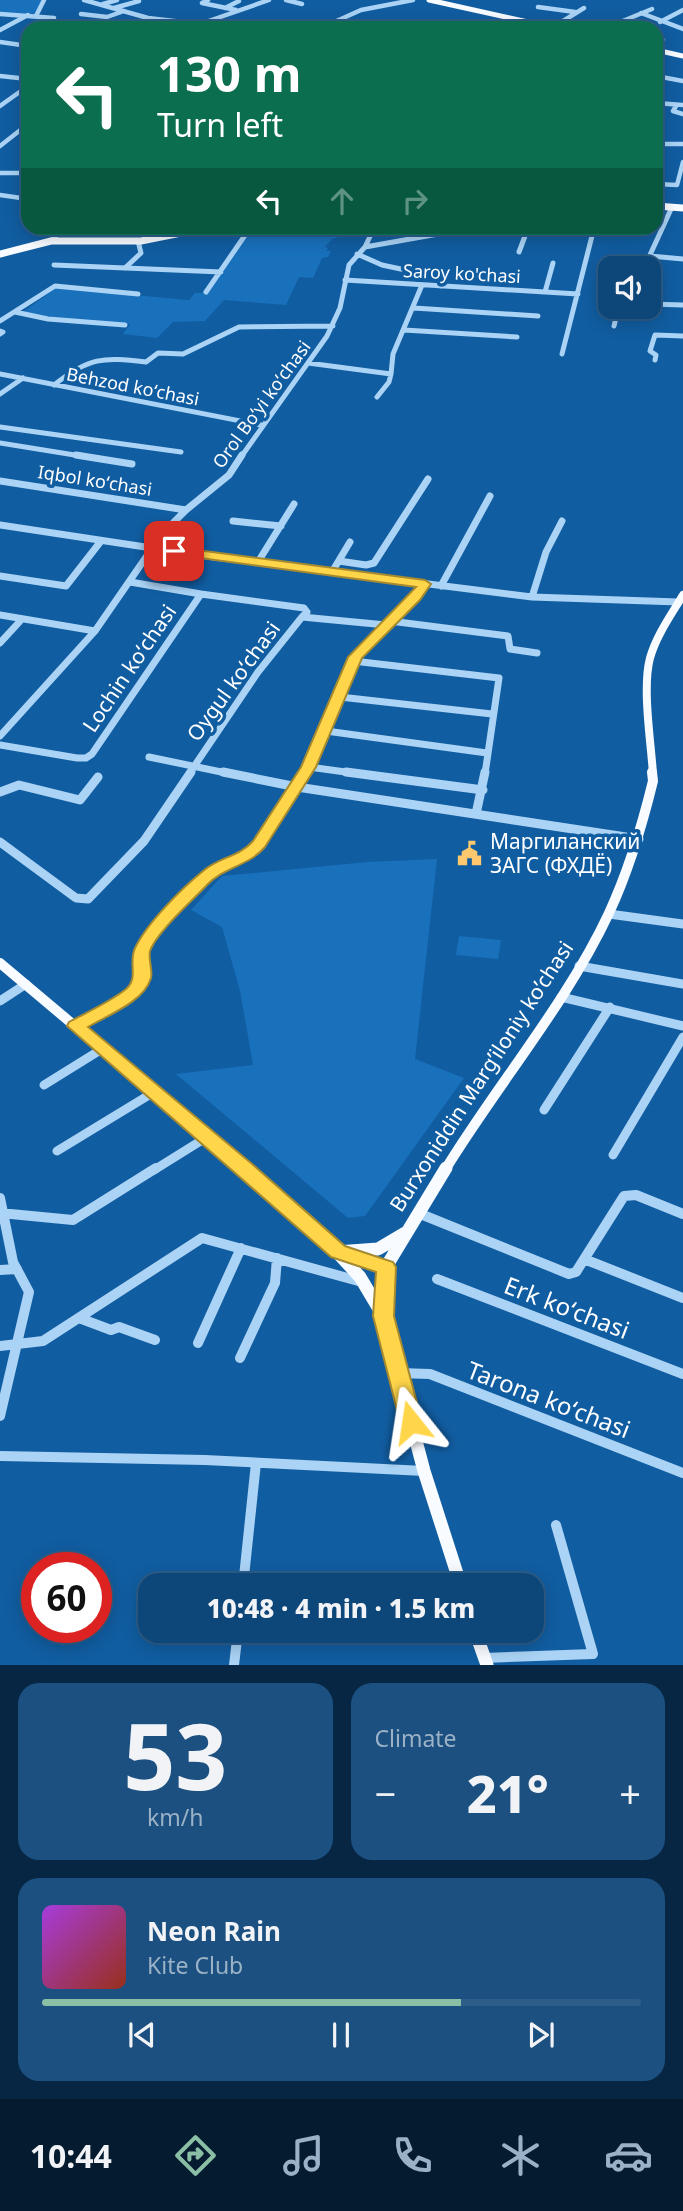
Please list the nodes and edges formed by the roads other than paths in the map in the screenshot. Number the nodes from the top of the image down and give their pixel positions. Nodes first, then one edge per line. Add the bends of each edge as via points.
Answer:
1 (44, 0) edge
2 (84, 0) edge
3 (117, 0) edge
4 (208, 0) edge
5 (269, 0) edge
6 (286, 0) edge
7 (412, 0) edge
8 (429, 0) edge
9 (139, 1) edge
10 (239, 1) edge
11 (440, 1) edge
12 (103, 4) junction
13 (302, 4) dead end
14 (114, 8) junction
15 (225, 8) junction
16 (538, 8) dead end
17 (584, 8) dead end
18 (652, 9) dead end
19 (239, 10) junction
20 (627, 10) dead end
21 (683, 10) edge
22 (124, 11) junction
23 (575, 12) junction
24 (0, 14) edge
25 (81, 14) dead end
26 (640, 14) junction
27 (28, 15) junction
28 (36, 16) junction
29 (674, 16) junction
30 (54, 18) dead end
31 (148, 18) junction
32 (683, 18) edge
33 (144, 21) edge
34 (181, 21) edge
35 (209, 21) edge
36 (337, 21) edge
37 (525, 21) edge
38 (528, 21) edge
39 (563, 21) edge
40 (624, 21) edge
41 (658, 21) edge
42 (662, 21) edge
43 (663, 23) edge
44 (683, 29) edge
45 (0, 30) edge
46 (0, 42) edge
47 (21, 45) edge
48 (663, 50) edge
49 (683, 55) edge
50 (0, 76) edge
51 (663, 77) edge
52 (21, 78) edge
53 (683, 81) edge
54 (21, 91) edge
55 (663, 104) edge
56 (683, 105) edge
57 (0, 106) edge
58 (676, 106) junction
59 (683, 114) edge
60 (21, 130) edge
61 (663, 144) edge
62 (683, 144) edge
63 (0, 146) edge
64 (683, 162) edge
65 (0, 173) edge
66 (21, 173) edge
67 (663, 184) edge
68 (0, 195) edge
69 (21, 198) edge
70 (663, 206) edge
71 (672, 207) junction
72 (683, 208) edge
73 (663, 227) edge
74 (57, 235) edge
75 (169, 235) edge
76 (245, 235) edge
77 (371, 235) edge
78 (433, 235) edge
79 (525, 235) edge
80 (592, 235) edge
81 (659, 235) edge
82 (51, 241) junction
83 (138, 241) junction
84 (365, 247) junction
85 (519, 252) dead end
86 (0, 254) edge
87 (357, 254) junction
88 (650, 256) edge
89 (661, 257) edge
90 (683, 259) edge
91 (553, 263) dead end
92 (54, 265) dead end
93 (125, 268) junction
94 (221, 272) junction
95 (345, 281) junction
96 (422, 285) junction
97 (440, 286) junction
98 (206, 292) dead end
99 (545, 292) junction
100 (138, 294) dead end
101 (578, 294) junction
102 (661, 304) edge
103 (683, 304) edge
104 (414, 308) junction
105 (15, 312) junction
106 (538, 316) dead end
107 (616, 319) edge
108 (0, 321) edge
109 (125, 325) dead end
110 (333, 326) junction
111 (614, 326) dead end
112 (404, 330) junction
113 (517, 337) dead end
114 (683, 337) edge
115 (562, 354) dead end
116 (655, 360) dead end
117 (308, 363) junction
118 (0, 374) edge
119 (391, 374) junction
120 (23, 378) junction
121 (54, 385) junction
122 (0, 394) edge
123 (377, 397) dead end
124 (261, 425) junction
125 (0, 427) edge
126 (0, 443) edge
127 (181, 452) dead end
128 (132, 464) dead end
129 (428, 479) dead end
130 (0, 481) edge
131 (490, 496) dead end
132 (294, 504) dead end
133 (186, 510) junction
134 (562, 521) dead end
135 (233, 522) dead end
136 (0, 525) edge
137 (281, 526) junction
138 (101, 541) junction
139 (350, 542) dead end
140 (150, 548) junction
141 (339, 561) junction
142 (258, 562) junction
143 (332, 572) junction
144 (0, 576) edge
145 (130, 582) junction
146 (425, 584) junction
147 (441, 586) junction
148 (201, 594) junction
149 (531, 597) junction
150 (680, 599) edge
151 (0, 615) edge
152 (302, 617) junction
153 (22, 619) junction
154 (388, 623) junction
155 (95, 631) junction
156 (0, 643) edge
157 (537, 653) dead end
158 (353, 661) junction
159 (340, 697) junction
160 (492, 714) junction
161 (326, 731) junction
162 (0, 736) edge
163 (0, 745) edge
164 (487, 753) junction
165 (149, 757) dead end
166 (193, 766) junction
167 (309, 767) junction
168 (98, 777) dead end
169 (297, 787) junction
170 (483, 790) junction
171 (0, 792) edge
172 (476, 814) junction
173 (639, 839) junction
174 (0, 842) edge
175 (609, 914) junction
176 (683, 924) edge
177 (0, 963) edge
178 (579, 966) junction
179 (683, 984) edge
180 (26, 985) junction
181 (561, 997) junction
182 (0, 1002) edge
183 (610, 1007) junction
184 (76, 1026) junction
185 (683, 1026) edge
186 (683, 1037) edge
187 (102, 1049) junction
188 (44, 1086) dead end
189 (154, 1092) junction
190 (544, 1110) dead end
191 (207, 1137) junction
192 (57, 1151) dead end
193 (612, 1155) dead end
194 (0, 1198) edge
195 (2, 1213) edge
196 (418, 1213) junction
197 (683, 1214) edge
198 (405, 1233) junction
199 (241, 1248) junction
200 (338, 1252) junction
201 (277, 1258) junction
202 (584, 1259) junction
203 (386, 1267) junction
204 (17, 1269) junction
205 (0, 1270) edge
206 (437, 1279) dead end
207 (363, 1282) junction
208 (683, 1298) edge
209 (383, 1316) junction
210 (79, 1318) junction
211 (155, 1340) dead end
212 (198, 1343) dead end
213 (17, 1345) junction
214 (0, 1346) edge
215 (240, 1358) dead end
216 (398, 1373) junction
217 (683, 1374) edge
218 (0, 1416) edge
219 (0, 1455) edge
220 (256, 1463) junction
221 (424, 1471) junction
222 (683, 1473) edge
223 (556, 1525) dead end
224 (244, 1573) edge
225 (457, 1573) edge
226 (237, 1643) edge
227 (479, 1643) edge
228 (486, 1661) edge
229 (234, 1665) edge

1 - 28 street
2 - 12 street
3 - 12 street
4 - 15 street via 202,3
5 - 19 street
6 - 13 street
7 - 36 street via 361,10
8 - 11 main road
9 - 14 street
10 - 15 street
11 - 37 main road
11 - 38 main road
12 - 14 street
14 - 22 street
15 - 19 street
16 - 23 street
17 - 23 street
18 - 26 street
19 - 35 street
20 - 26 street
21 - 29 street
22 - 25 street via 108,17
22 - 31 street
23 - 39 street
24 - 27 street
26 - 40 street
26 - 41 street
27 - 28 street
27 - 45 street
28 - 30 street
29 - 32 street
29 - 42 street
31 - 33 street
31 - 34 street
43 - 44 street
46 - 47 street
48 - 49 main road
50 - 52 street
51 - 53 street
54 - 57 street
55 - 58 street
56 - 58 street
58 - 59 street via 673,111
60 - 63 street
61 - 62 street
64 - 67 street via 677,185
65 - 66 street
68 - 69 street
70 - 71 main road
71 - 72 main road
71 - 73 street
74 - 82 street
75 - 83 main road
76 - 94 street
77 - 84 street, Orol Boʻyi koʻchasi
78 - 84 street
79 - 85 street
80 - 101 street
81 - 88 street
82 - 83 main road
82 - 86 main road
83 - 93 street via 141,253
84 - 87 street, Orol Boʻyi koʻchasi
87 - 95 street, Orol Boʻyi koʻchasi
87 - 97 street via 382,265 443,278
89 - 90 street
91 - 99 street
92 - 93 street
93 - 94 street
94 - 98 street
95 - 96 street, Saroy ko'chasi
95 - 110 street, Orol Boʻyi koʻchasi
96 - 97 street, Saroy ko'chasi
96 - 104 street
97 - 99 street, Saroy ko'chasi
99 - 101 street, Saroy ko'chasi
100 - 105 street via 55,286
101 - 115 street
102 - 103 street
104 - 106 street
104 - 112 street
105 - 108 street
105 - 109 street
107 - 111 street
110 - 117 street, Orol Boʻyi koʻchasi
110 - 121 street via 239,327 183,354 158,353 146,362 94,357
112 - 113 street
112 - 119 street via 393,354
114 - 116 street via 654,335 650,351
117 - 119 street
117 - 124 street, Orol Boʻyi koʻchasi
118 - 120 street, Behzod koʻchasi
119 - 123 street
120 - 121 street, Behzod koʻchasi
120 - 122 street
121 - 124 street, Behzod koʻchasi
124 - 133 street, Orol Boʻyi koʻchasi via 229,475
125 - 127 street, Iqbol koʻchasi
126 - 128 street, Iqbol koʻchasi
129 - 141 street via 374,563
130 - 133 street, Iqbol koʻchasi
131 - 147 street
132 - 137 street
133 - 140 street, Orol Boʻyi koʻchasi
134 - 149 street
135 - 137 street
136 - 138 street
137 - 142 street
138 - 140 street
138 - 144 street via 66,586
139 - 141 street
140 - 142 street
140 - 145 street, Orol Boʻyi koʻchasi
141 - 143 street
142 - 143 street
143 - 146 street
145 - 148 street, Lochin koʻchasi
145 - 155 street, Orol Boʻyi koʻchasi
146 - 147 street
146 - 154 street
147 - 149 street
148 - 152 street, Lochin koʻchasi via 304,608 307,612
148 - 163 street, Lochin koʻchasi via 89,756
149 - 150 street
150 - 173 main road, Burxoniddin Marg’iloniy ko’chasi via 655,643 647,669 653,781
151 - 153 street
152 - 154 street, Oygul koʻchasi
152 - 166 street, Oygul koʻchasi
153 - 155 street
153 - 156 street
154 - 157 street, Oygul koʻchasi via 509,636 509,649
154 - 158 street
155 - 162 street, Orol Boʻyi koʻchasi
158 - 159 street
158 - 160 street via 497,676 500,682
159 - 160 street
159 - 161 street
160 - 164 street
161 - 164 street
161 - 167 street
164 - 170 street
165 - 166 street
166 - 169 street, Oygul koʻchasi
166 - 174 street, Oygul koʻchasi via 135,852 88,899 76,898
167 - 169 street
167 - 170 street
168 - 171 street via 80,800 19,785
169 - 172 street, Oygul koʻchasi
169 - 184 street via 253,852 209,873 149,937 142,951 138,988
170 - 172 street
172 - 173 street, Oygul koʻchasi
173 - 175 main road, Burxoniddin Marg’iloniy ko’chasi
175 - 176 street
175 - 178 main road, Burxoniddin Marg’iloniy ko’chasi
177 - 180 main road
178 - 179 street
178 - 181 main road, Burxoniddin Marg’iloniy ko’chasi
180 - 182 street
180 - 184 main road
181 - 183 street
181 - 196 main road, Burxoniddin Marg’iloniy ko’chasi
183 - 185 street
183 - 190 street
184 - 187 main road
186 - 193 street
187 - 188 street
187 - 189 main road
189 - 191 main road
189 - 192 street
191 - 195 street via 73,1220
191 - 200 main road
194 - 195 street
195 - 204 street
196 - 198 main road, Burxoniddin Marg’iloniy ko’chasi
196 - 202 street via 561,1272 576,1272
197 - 202 street via 636,1195 624,1196
198 - 200 main road via 378,1249
198 - 203 main road, Burxoniddin Marg’iloniy ko’chasi
199 - 201 street
199 - 210 street via 199,1239
199 - 212 street
200 - 203 main road
200 - 207 main road
201 - 207 street
201 - 215 street via 275,1283
202 - 208 street
203 - 209 main road, Burxoniddin Marg’iloniy ko’chasi
204 - 205 street
204 - 213 street via 29,1292
206 - 217 street, Erk koʻchasi
207 - 209 main road
209 - 216 main road, Burxoniddin Marg’iloniy ko’chasi
210 - 211 street
210 - 213 street via 43,1341
213 - 214 street
213 - 218 street
216 - 221 main road, Burxoniddin Marg’iloniy ko’chasi
216 - 222 street, Tarona koʻchasi via 430,1374
219 - 220 street
220 - 221 street
220 - 224 street
221 - 225 main road, Burxoniddin Marg’iloniy ko’chasi
223 - 228 street via 593,1654
226 - 229 street
227 - 228 main road

